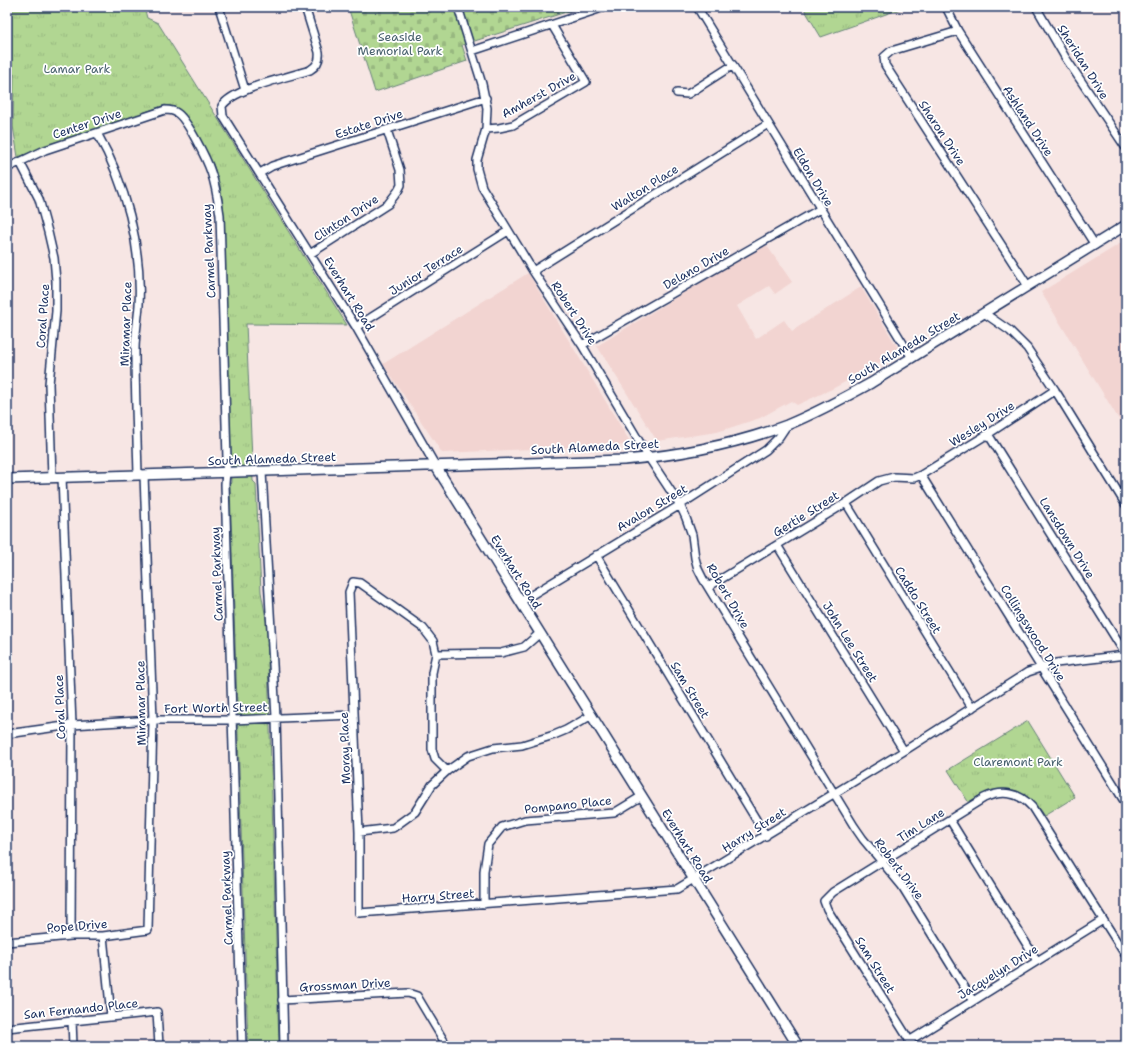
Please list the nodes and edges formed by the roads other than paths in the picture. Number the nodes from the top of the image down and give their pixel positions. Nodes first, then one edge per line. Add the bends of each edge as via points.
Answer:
1 (219, 7) edge
2 (305, 7) edge
3 (458, 7) edge
4 (605, 7) edge
5 (697, 7) edge
6 (946, 7) edge
7 (1036, 7) edge
8 (552, 25) junction
9 (958, 31) junction
10 (472, 51) junction
11 (732, 65) junction
12 (245, 90) junction
13 (677, 93) dead end
14 (486, 98) junction
15 (176, 112) joint
16 (768, 124) junction
17 (486, 129) junction
18 (387, 130) junction
19 (97, 133) junction
20 (1126, 148) edge
21 (20, 162) junction
22 (7, 168) edge
23 (260, 173) junction
24 (820, 209) junction
25 (1126, 225) edge
26 (508, 231) junction
27 (1094, 244) junction
28 (310, 254) junction
29 (533, 271) junction
30 (1028, 286) junction
31 (984, 313) junction
32 (356, 327) junction
33 (582, 345) junction
34 (912, 358) junction
35 (1055, 390) junction
36 (787, 424) junction
37 (988, 434) junction
38 (648, 458) junction
39 (435, 465) junction
40 (226, 472) junction
41 (262, 472) junction
42 (141, 475) junction
43 (921, 475) junction
44 (62, 477) junction
45 (52, 478) junction
46 (7, 479) edge
47 (846, 503) junction
48 (680, 505) junction
49 (1126, 505) edge
50 (777, 545) junction
51 (596, 555) junction
52 (708, 587) junction
53 (520, 602) junction
54 (540, 633) junction
55 (436, 654) junction
56 (1126, 655) edge
57 (1041, 667) junction
58 (972, 708) junction
59 (354, 715) junction
60 (592, 715) junction
61 (276, 717) junction
62 (154, 720) junction
63 (233, 720) junction
64 (72, 725) junction
65 (7, 734) edge
66 (904, 751) junction
67 (447, 771) junction
68 (834, 793) junction
69 (642, 796) junction
70 (1126, 804) edge
71 (950, 820) junction
72 (359, 832) junction
73 (766, 836) junction
74 (882, 862) junction
75 (694, 880) junction
76 (824, 901) joint
77 (484, 904) junction
78 (359, 913) joint
79 (1103, 920) junction
80 (148, 930) joint
81 (71, 936) junction
82 (103, 936) junction
83 (7, 942) edge
84 (1126, 956) edge
85 (1037, 961) junction
86 (282, 1000) junction
87 (973, 1001) junction
88 (111, 1016) junction
89 (72, 1020) junction
90 (7, 1028) edge
91 (911, 1043) edge
92 (73, 1046) edge
93 (160, 1046) edge
94 (242, 1046) edge
95 (284, 1046) edge
96 (447, 1046) edge
97 (798, 1046) edge

1 - 12 street
2 - 12 street via 319,52 318,64 310,70
3 - 10 street, Robert Drive
4 - 8 street
5 - 11 street, Eldon Drive
6 - 9 street, Ashland Drive
7 - 20 street, Sheridan Drive
8 - 10 street
8 - 17 street, Amherst Drive via 586,82 513,124
9 - 27 street, Ashland Drive
9 - 30 street, Sharon Drive via 891,51 884,57 885,65
10 - 14 street, Robert Drive
11 - 13 street via 688,94
11 - 16 street, Eldon Drive
12 - 23 street, Everhart Road via 225,100 222,106 223,116
14 - 17 street, Robert Drive
14 - 18 street, Estate Drive
15 - 19 street, Center Drive via 164,110
15 - 40 street, Carmel Parkway via 194,137 211,172 217,192 220,215
16 - 24 street, Eldon Drive
16 - 29 street, Walton Place
17 - 26 street, Robert Drive via 477,160 479,178
18 - 23 street, Estate Drive via 272,166
18 - 28 street, Clinton Drive via 400,170 398,191 388,204
19 - 21 street, Center Drive
19 - 42 street, Miramar Place via 119,178 136,249 139,304 135,348
21 - 22 street, Center Drive
21 - 45 street, Coral Place via 38,198 54,258 56,311 49,384
23 - 28 street, Everhart Road
24 - 33 street, Delano Drive
24 - 34 street, Eldon Drive
25 - 27 main road, South Alameda Street
26 - 29 street, Robert Drive
26 - 32 street, Junior Terrace
27 - 30 main road, South Alameda Street
28 - 32 street, Everhart Road
29 - 33 street, Robert Drive
30 - 31 main road, South Alameda Street
31 - 34 main road, South Alameda Street
31 - 35 street via 1020,340
32 - 39 street, Everhart Road
33 - 38 street, Robert Drive
34 - 36 main road, South Alameda Street via 843,399
35 - 37 street, Wesley Drive
35 - 49 street
36 - 38 main road, South Alameda Street via 722,445
36 - 48 street, Avalon Street via 766,450
37 - 43 street, Wesley Drive
37 - 56 street, Lansdown Drive
38 - 39 main road, South Alameda Street
38 - 48 street, Robert Drive
39 - 41 main road, South Alameda Street
39 - 53 main road, Everhart Road
40 - 41 main road, South Alameda Street
40 - 42 main road, South Alameda Street
40 - 63 street, Carmel Parkway
41 - 61 street
42 - 44 main road, South Alameda Street
42 - 62 street, Miramar Place
43 - 47 street, Gertie Street via 879,481
43 - 57 street, Collingswood Drive
44 - 45 main road, South Alameda Street
44 - 64 street, Coral Place
45 - 46 main road, South Alameda Street
47 - 50 street, Gertie Street
47 - 58 street, Caddo Street
48 - 51 street, Avalon Street
48 - 52 street, Robert Drive via 692,535 698,569
50 - 52 street, Gertie Street
50 - 66 street, John Lee Street
51 - 53 street, Avalon Street
51 - 73 street, Sam Street
52 - 68 street, Robert Drive
53 - 54 main road, Everhart Road
54 - 55 street via 524,647 500,653
54 - 60 main road, Everhart Road
55 - 59 street, Moray Place via 433,641 423,628 360,583 353,582 349,592
55 - 67 street via 432,673 432,749 435,759
56 - 57 street, Harry Street
57 - 58 street, Harry Street via 1028,672
57 - 70 street, Collingswood Drive
58 - 66 street, Harry Street
59 - 61 street, Fort Worth Street
59 - 72 street, Moray Place
60 - 67 street via 554,735 522,745 493,748 468,756
60 - 69 main road, Everhart Road
61 - 63 street, Fort Worth Street
61 - 86 street
62 - 63 street, Fort Worth Street
62 - 64 street, Fort Worth Street
62 - 80 street, Miramar Place
63 - 94 street, Carmel Parkway
64 - 65 street, Fort Worth Street
64 - 81 street, Coral Place
66 - 68 street, Harry Street
67 - 72 street via 432,786 415,812 393,828
68 - 73 street, Harry Street
68 - 74 street, Robert Drive via 863,839
69 - 75 main road, Everhart Road
69 - 77 street, Pompano Place via 614,813 525,820 502,827 488,844 484,871
71 - 74 street, Tim Lane
71 - 79 street, Tim Lane via 993,794 1014,795 1027,801 1036,811
71 - 85 street
72 - 78 street, Moray Place
73 - 75 street, Harry Street
74 - 76 street, Tim Lane via 833,892
74 - 87 street, Robert Drive via 902,886
75 - 77 street, Harry Street via 677,889
75 - 97 main road, Everhart Road
76 - 91 street, Sam Street
77 - 78 street, Harry Street
79 - 84 street
79 - 85 street, Jacquelyn Drive
80 - 82 street, Pope Drive
81 - 82 street, Pope Drive
81 - 83 street, Pope Drive
82 - 88 street
85 - 87 street, Jacquelyn Drive
86 - 95 street
86 - 96 street, Grossman Drive via 408,993 417,996
87 - 91 street, Jacquelyn Drive
88 - 89 street, San Fernando Place
88 - 93 street, San Fernando Place via 157,1012
89 - 90 street, San Fernando Place
89 - 92 street

